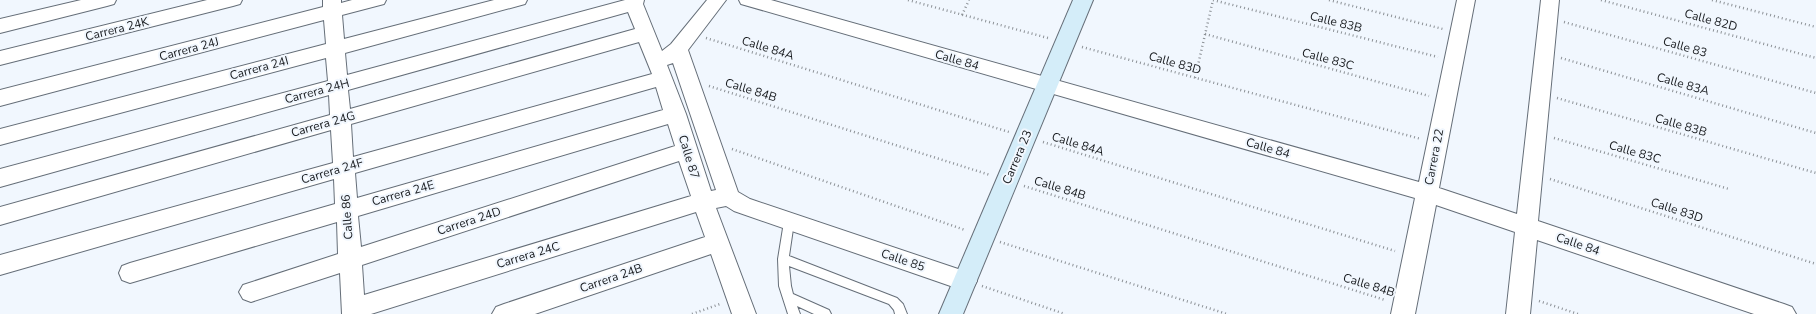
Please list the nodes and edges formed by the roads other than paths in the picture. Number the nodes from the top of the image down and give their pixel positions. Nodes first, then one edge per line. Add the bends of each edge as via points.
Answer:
1 (107, 0) edge
2 (233, 0) edge
3 (377, 0) edge
4 (518, 0) edge
5 (717, 0) edge
6 (748, 0) edge
7 (1083, 0) edge
8 (1466, 0) edge
9 (635, 2) edge
10 (333, 6) edge
11 (1549, 9) edge
12 (0, 26) edge
13 (646, 33) junction
14 (336, 48) junction
15 (678, 49) junction
16 (0, 58) edge
17 (660, 71) junction
18 (338, 85) junction
19 (1047, 85) junction
20 (0, 98) edge
21 (676, 114) junction
22 (341, 119) junction
23 (0, 137) edge
24 (687, 150) junction
25 (344, 168) junction
26 (0, 178) edge
27 (1427, 193) junction
28 (703, 201) junction
29 (735, 201) junction
30 (347, 209) junction
31 (0, 216) edge
32 (789, 222) junction
33 (1527, 227) junction
34 (719, 242) junction
35 (783, 259) junction
36 (350, 260) junction
37 (0, 265) edge
38 (130, 273) dead end
39 (965, 281) junction
40 (251, 292) dead end
41 (789, 297) junction
42 (741, 306) edge
43 (1404, 310) edge
44 (354, 311) edge
45 (504, 314) edge
46 (794, 314) edge
47 (825, 314) edge
48 (901, 314) edge
49 (951, 314) edge
50 (1518, 314) edge
51 (1784, 314) edge

1 - 12 street
2 - 16 street, Carrera 24K
3 - 10 street, Carrera 24J
4 - 14 street, Carrera 24I
5 - 15 street, Carrera 24F
6 - 19 street, Calle 84
7 - 19 street, Carrera 23
8 - 27 street, Carrera 22
9 - 13 street, Calle 87
9 - 18 street, Carrera 24H
10 - 14 street, Calle 86
10 - 20 street, Carrera 24J
11 - 33 street
13 - 17 street, Calle 87
13 - 22 street, Carrera 24G
14 - 18 street, Calle 86
14 - 23 street, Carrera 24I
15 - 17 street, Carrera 24F
15 - 29 street
17 - 21 street, Calle 87
17 - 25 street, Carrera 24F
18 - 22 street, Calle 86
18 - 26 street, Carrera 24H
19 - 27 street, Calle 84
19 - 39 street, Carrera 23
21 - 24 street, Calle 87
21 - 30 street, Carrera 24E
22 - 25 street, Calle 86
22 - 31 street, Carrera 24G
24 - 28 street, Calle 87
24 - 36 street, Carrera 24D
25 - 30 street, Calle 86
25 - 37 street, Carrera 24F
27 - 33 street, Calle 84
27 - 43 street, Carrera 22
28 - 29 street, Carrera 24C
28 - 34 street, Calle 87
28 - 44 street, Carrera 24C
29 - 32 street, Calle 85
30 - 36 street, Calle 86
30 - 38 street, Carrera 24E
32 - 35 lane
32 - 39 street, Calle 85
33 - 50 street
33 - 51 street, Calle 84
34 - 42 street, Calle 87
34 - 45 street, Carrera 24B
35 - 41 lane via 785,286
35 - 48 lane via 894,301
36 - 40 street, Carrera 24D
36 - 44 street, Calle 86
39 - 49 street, Carrera 23
41 - 46 lane
41 - 47 lane

